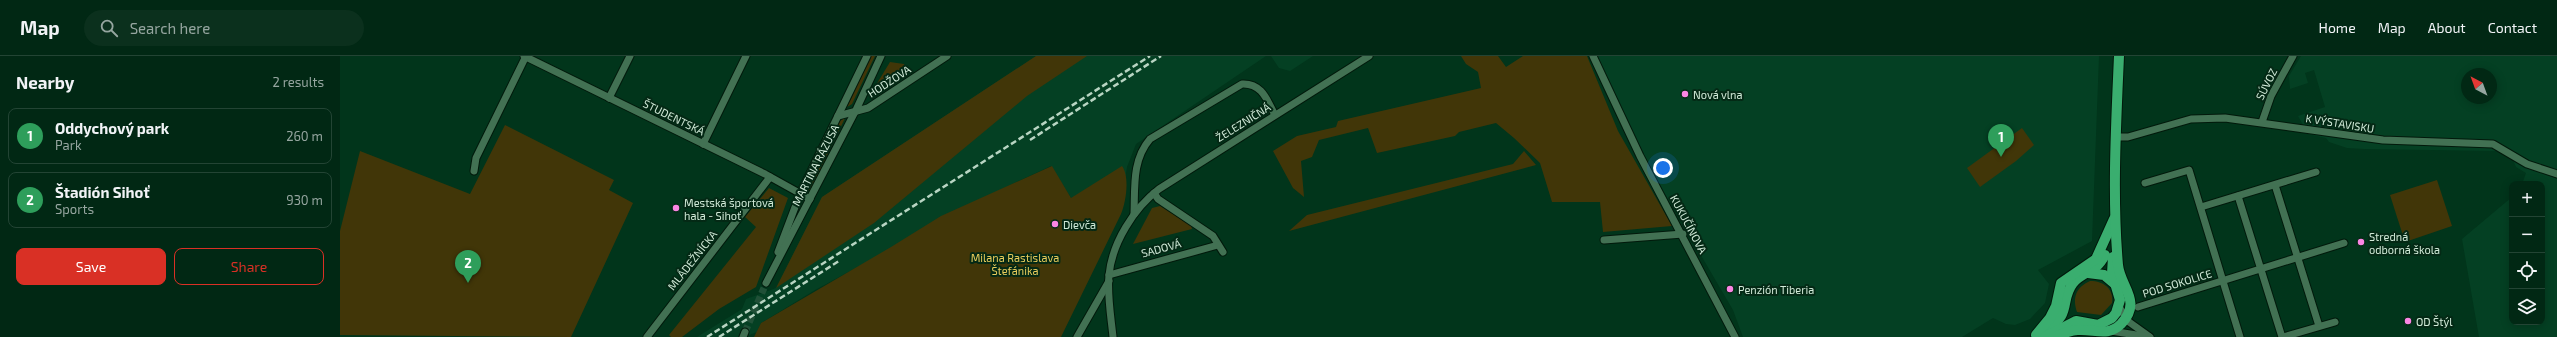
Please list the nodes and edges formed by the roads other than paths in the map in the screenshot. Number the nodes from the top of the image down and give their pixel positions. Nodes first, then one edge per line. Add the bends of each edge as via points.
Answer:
1 (525, 56) edge
2 (630, 56) edge
3 (746, 56) edge
4 (867, 56) edge
5 (881, 56) edge
6 (947, 56) edge
7 (1369, 56) edge
8 (1593, 56) edge
9 (2119, 56) edge
10 (2293, 56) edge
11 (609, 98) junction
12 (856, 110) junction
13 (1275, 115) junction
14 (838, 116) junction
15 (2262, 122) junction
16 (2117, 137) junction
17 (704, 144) junction
18 (474, 171) dead end
19 (2316, 172) dead end
20 (2557, 174) edge
21 (770, 177) junction
22 (2145, 183) dead end
23 (2275, 184) junction
24 (1154, 193) junction
25 (800, 194) junction
26 (2238, 196) junction
27 (810, 199) junction
28 (2201, 207) junction
29 (1134, 214) junction
30 (1683, 234) junction
31 (2113, 235) junction
32 (1604, 240) dead end
33 (2344, 243) dead end
34 (1218, 244) junction
35 (1222, 252) dead end
36 (2298, 258) junction
37 (2260, 269) junction
38 (2089, 273) junction
39 (2069, 276) junction
40 (1109, 278) junction
41 (2223, 280) junction
42 (2116, 285) junction
43 (2119, 307) junction
44 (2066, 308) junction
45 (2131, 312) junction
46 (2076, 321) junction
47 (2336, 322) dead end
48 (2319, 326) junction
49 (2088, 331) junction
50 (2110, 331) junction
51 (2038, 336) edge
52 (647, 337) edge
53 (1077, 337) edge
54 (1113, 337) edge
55 (1735, 337) edge
56 (2055, 337) edge
57 (2150, 337) edge
58 (2240, 337) edge
59 (2283, 337) edge

1 - 11 street, ŠTUDENTSKÁ
1 - 18 street, ŠTUDENTSKÁ via 476,158
2 - 11 street
3 - 17 street
4 - 14 street, MARTINA RÁZUSA
5 - 12 street, MARTINA RÁZUSA
6 - 12 street, HODŽOVA via 868,108
7 - 13 street, ŽELEZNIČNÁ
8 - 30 street, KUKUČÍNOVA via 1616,100 1640,156
9 - 16 main road
10 - 15 street, SÚVOZ via 2271,96
11 - 17 street, ŠTUDENTSKÁ
12 - 14 street, HODŽOVA
12 - 27 street, MARTINA RÁZUSA
13 - 24 street, ŽELEZNIČNÁ
13 - 29 street via 1260,89 1255,85 1242,84 1150,139 1138,162
14 - 25 street, MARTINA RÁZUSA
15 - 16 street, K VÝSTAVISKU via 2201,118 2180,121 2128,137
15 - 20 street, K VÝSTAVISKU via 2383,140 2493,144 2527,164
16 - 31 main road
17 - 21 street, ŠTUDENTSKÁ
19 - 23 street
21 - 25 street, ŠTUDENTSKÁ
21 - 52 street, MLÁDEŽNÍCKA
22 - 28 street, POD SOKOLICE via 2189,170
23 - 26 street
23 - 36 street
24 - 29 street, ŽELEZNIČNÁ
24 - 34 street via 1158,199 1213,236
25 - 27 street, ŠTUDENTSKÁ
25 - 27 street, MARTINA RÁZUSA via 765,285
26 - 28 street
26 - 37 street
28 - 41 street, POD SOKOLICE
29 - 40 street via 1113,254
30 - 32 street
30 - 55 street, KUKUČÍNOVA
31 - 38 main road via 2105,255
31 - 39 main road via 2096,259
31 - 42 main road via 2112,264
31 - 45 main road via 2118,266 2129,290
33 - 36 street, POD SOKOLICE
34 - 35 street
34 - 40 street, SADOVÁ
36 - 37 street, POD SOKOLICE
36 - 48 street
37 - 41 street, POD SOKOLICE
37 - 59 street
38 - 39 main road
38 - 42 main road via 2104,275
38 - 44 main road via 2072,285
39 - 51 main road via 2061,283 2056,306
40 - 53 street
40 - 54 street
41 - 45 street, POD SOKOLICE
41 - 58 street, POD SOKOLICE
42 - 43 main road
43 - 45 street
43 - 46 main road via 2106,323
44 - 46 main road
44 - 51 main road via 2059,320
45 - 50 main road
45 - 57 street via 2137,327
46 - 49 main road
46 - 51 main road
47 - 48 street
48 - 59 street
49 - 50 main road
49 - 56 main road via 2074,330
50 - 57 street

